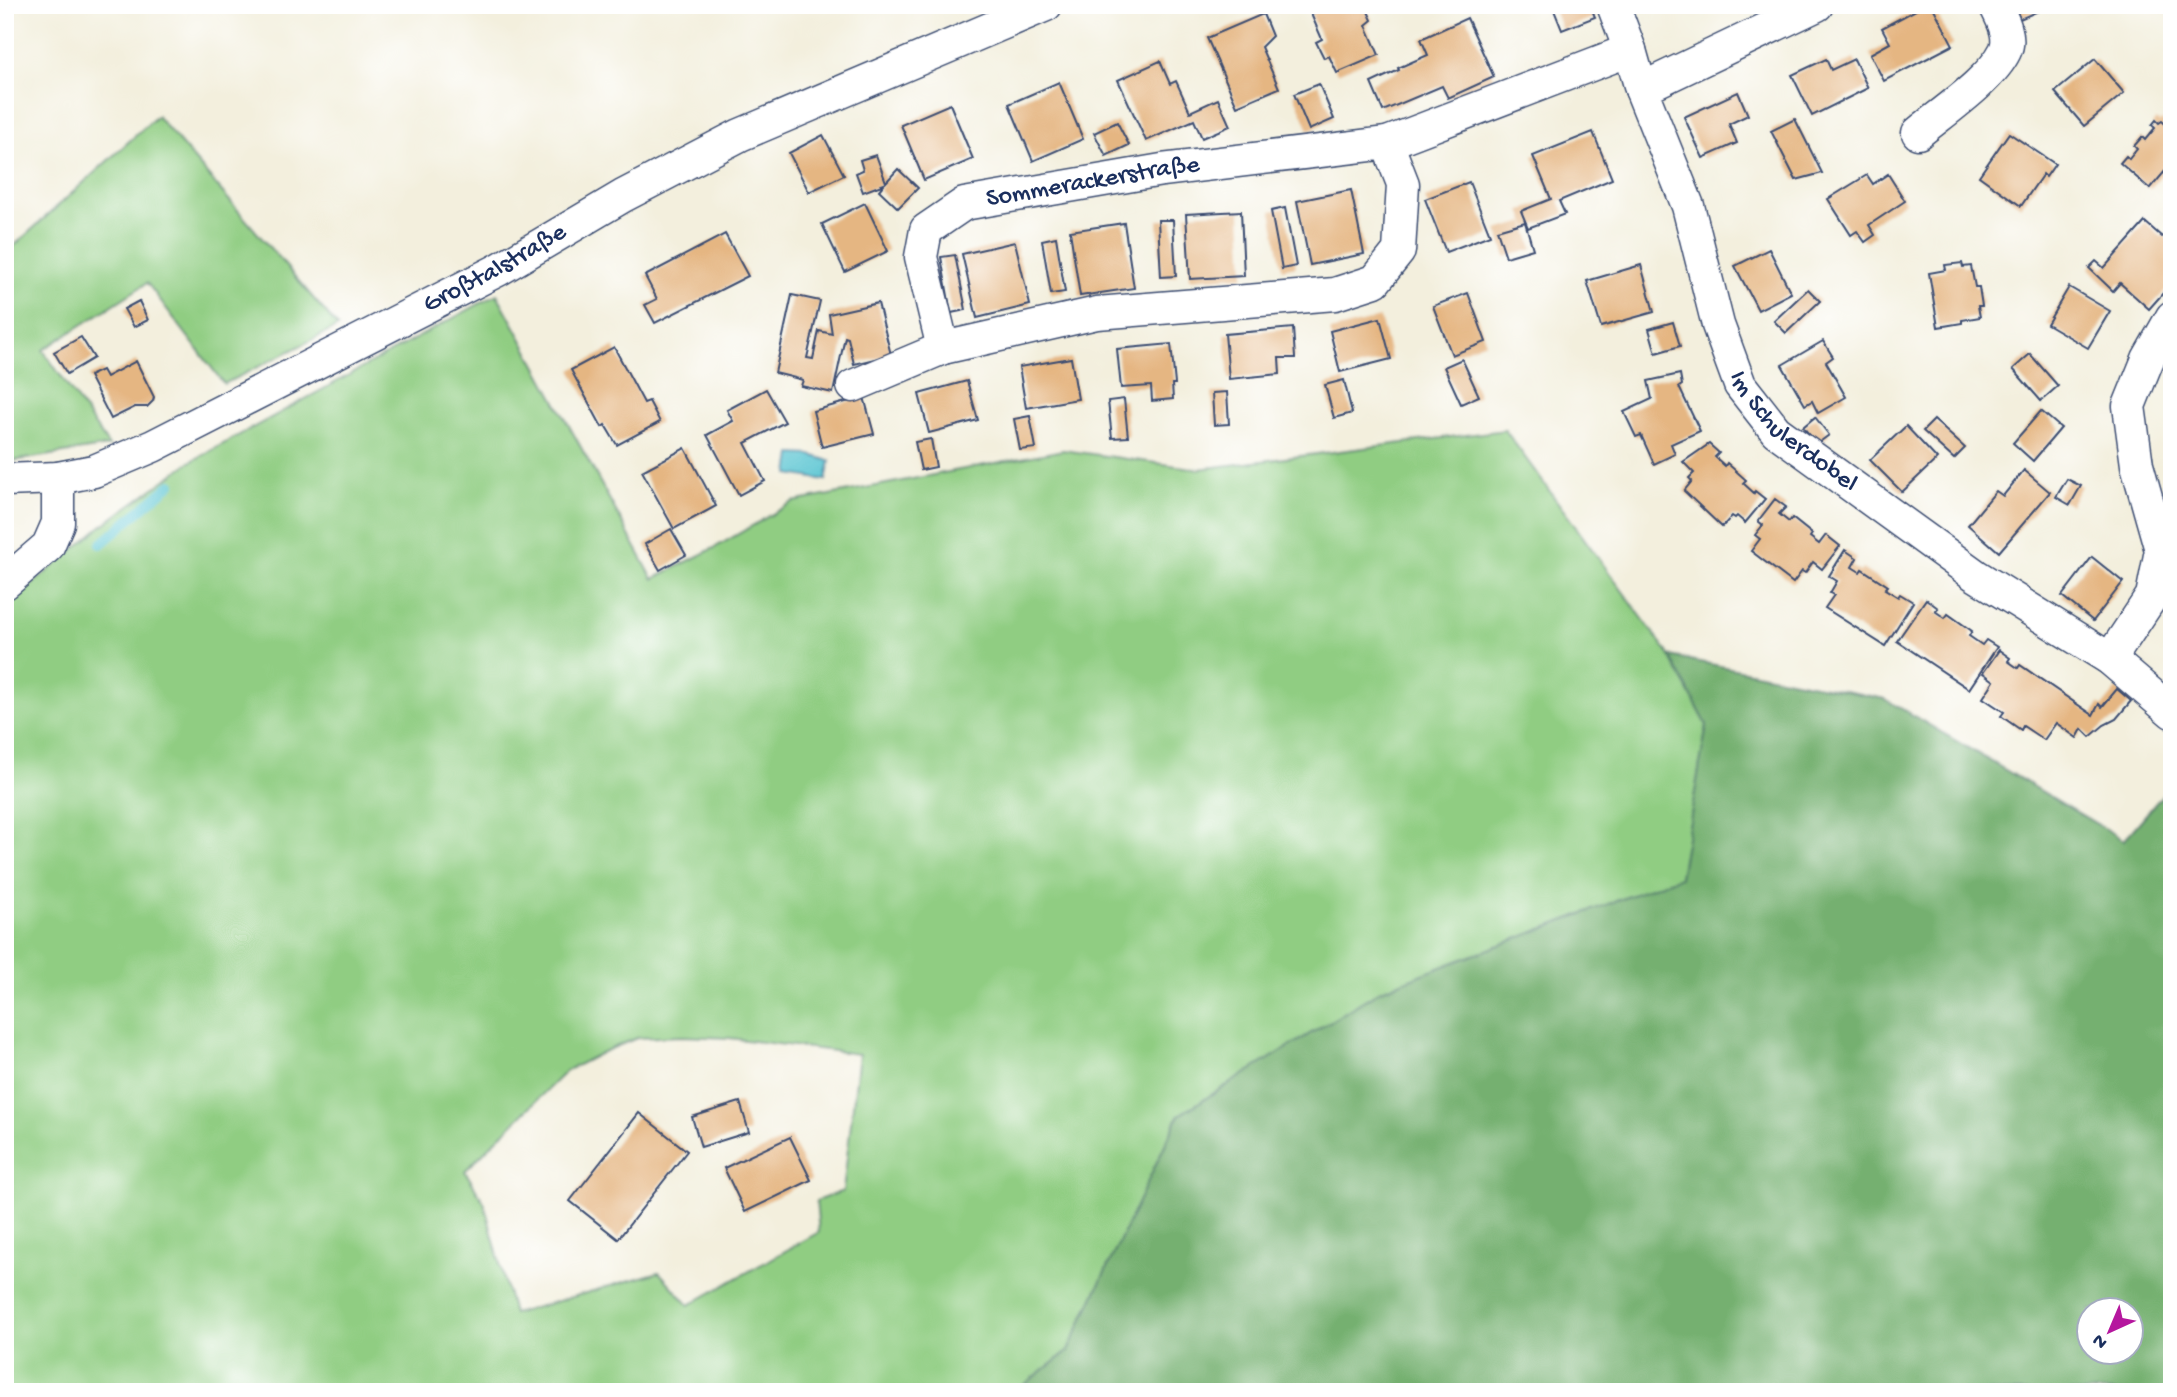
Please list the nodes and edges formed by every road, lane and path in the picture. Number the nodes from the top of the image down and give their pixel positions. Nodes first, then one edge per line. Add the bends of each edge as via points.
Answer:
1 (1046, 5) edge
2 (1613, 5) edge
3 (1817, 5) edge
4 (1995, 5) edge
5 (1630, 50) junction
6 (1641, 89) junction
7 (1918, 132) dead end
8 (1387, 143) junction
9 (2172, 317) edge
10 (943, 348) junction
11 (853, 386) dead end
12 (58, 478) junction
13 (5, 481) edge
14 (5, 583) edge
15 (2110, 659) junction
16 (2172, 712) edge

1 - 12 street, Großtalstraße via 740,135 622,195 498,270 153,446 94,471
2 - 5 street, Im Schulerdobel
3 - 6 street
4 - 7 street via 2005,22 2007,49 1988,75
5 - 6 street, Im Schulerdobel
5 - 8 street, Sommerackerstraße
6 - 15 street, Im Schulerdobel via 1688,206 1718,325 1740,385 1776,430 1975,575
8 - 10 street via 1403,184 1399,251 1375,281 1335,294 1097,313
8 - 10 street, Sommerackerstraße via 1162,170 964,204 926,230 921,257
9 - 15 street via 2129,406 2137,465 2161,550 2152,596
10 - 11 street
12 - 13 street, Großtalstraße
12 - 14 street via 58,523 48,546
15 - 16 street, Im Schulerdobel

